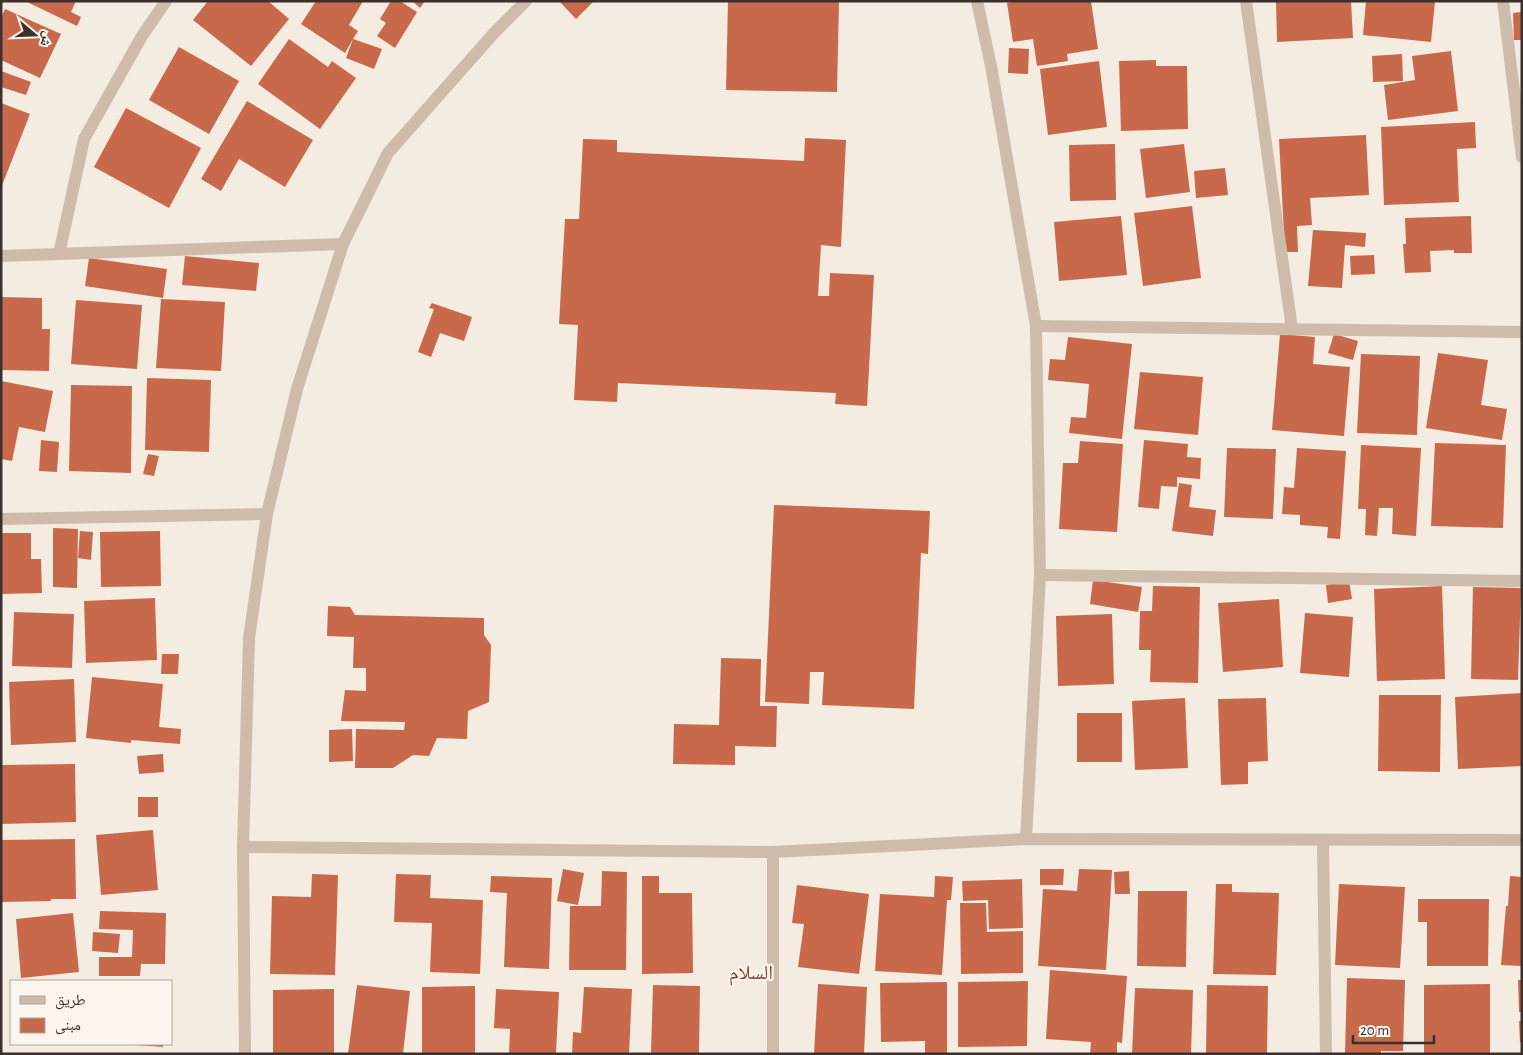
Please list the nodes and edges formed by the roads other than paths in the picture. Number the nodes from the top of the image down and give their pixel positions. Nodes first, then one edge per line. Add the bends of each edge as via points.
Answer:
1 (166, 1) edge
2 (526, 1) edge
3 (977, 1) edge
4 (1246, 1) edge
5 (1503, 1) edge
6 (1522, 157) edge
7 (343, 244) junction
8 (59, 254) junction
9 (1, 256) edge
10 (1036, 326) junction
11 (1292, 329) junction
12 (1522, 332) edge
13 (267, 514) junction
14 (1, 519) edge
15 (1040, 576) junction
16 (1522, 581) edge
17 (1026, 839) junction
18 (1323, 840) junction
19 (1522, 840) edge
20 (244, 848) junction
21 (773, 852) junction
22 (245, 1054) edge
23 (773, 1054) edge
24 (1326, 1054) edge

1 - 8 street via 142,36 84,139
2 - 7 street via 388,153
3 - 10 street
4 - 11 street
5 - 6 street
7 - 8 street
7 - 13 street via 297,389
8 - 9 street
10 - 11 street
10 - 15 street
11 - 12 street
13 - 14 street
13 - 20 street via 250,638
15 - 16 street
15 - 17 street
17 - 18 street
17 - 21 street
18 - 19 street
18 - 24 street
20 - 21 street
20 - 22 street
21 - 23 street

